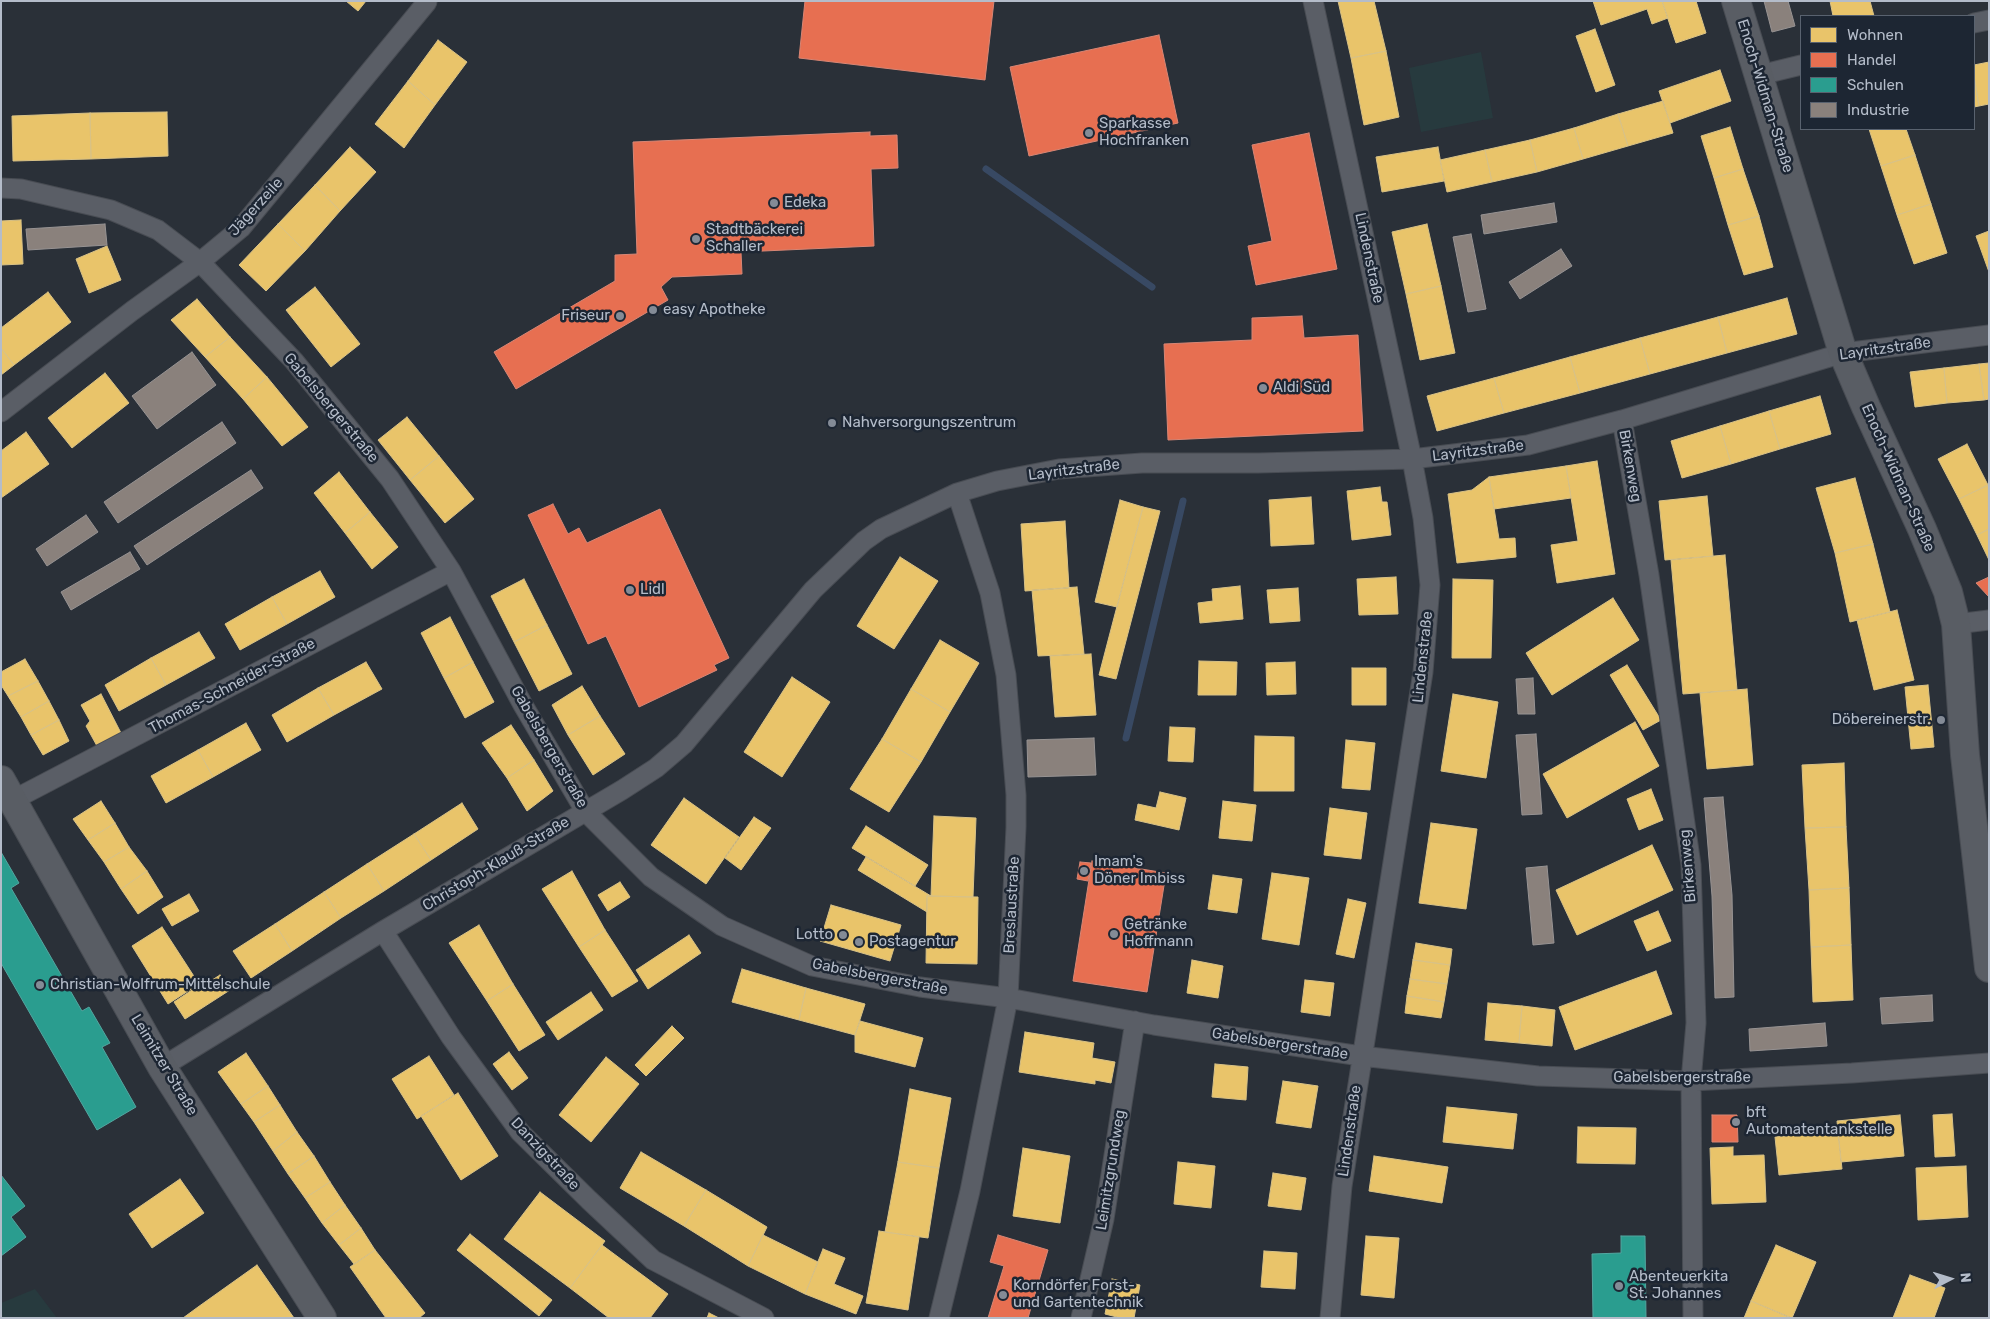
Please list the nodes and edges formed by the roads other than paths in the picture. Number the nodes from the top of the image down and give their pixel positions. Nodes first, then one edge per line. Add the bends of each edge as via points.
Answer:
1 (1313, 1) edge
2 (1736, 1) edge
3 (427, 2) edge
4 (1989, 20) edge
5 (1975, 23) edge
6 (1800, 65) edge
7 (1760, 75) junction
8 (1, 188) edge
9 (200, 262) junction
10 (1989, 335) edge
11 (1843, 353) junction
12 (1, 412) edge
13 (1622, 420) junction
14 (1412, 459) junction
15 (957, 492) junction
16 (451, 571) junction
17 (1989, 620) edge
18 (1956, 624) junction
19 (7, 790) edge
20 (585, 810) junction
21 (382, 931) junction
22 (1989, 968) edge
23 (1008, 998) junction
24 (1135, 1022) junction
25 (1361, 1056) junction
26 (1989, 1063) edge
27 (162, 1067) junction
28 (1691, 1081) junction
29 (322, 1318) edge
30 (764, 1318) edge
31 (940, 1318) edge
32 (1081, 1318) edge
33 (1330, 1318) edge
34 (1693, 1318) edge

1 - 14 street, Lindenstraße
2 - 7 street, Enoch-Widman-Straße
3 - 9 street, Jägerzeile via 241,228
4 - 5 street
6 - 7 street
7 - 11 street, Enoch-Widman-Straße
8 - 9 street, Gabelsbergerstraße via 21,189 111,210 158,230
9 - 12 street, Jägerzeile
9 - 16 street, Gabelsbergerstraße via 294,361 390,479
10 - 11 street, Layritzstraße
11 - 13 street, Layritzstraße
11 - 18 street, Enoch-Widman-Straße via 1933,556 1948,592
13 - 14 street, Layritzstraße via 1528,445
13 - 28 street, Birkenweg via 1649,575 1690,865 1696,1023
14 - 15 street, Layritzstraße via 1142,463 1058,470
14 - 25 street, Lindenstraße via 1430,585 1423,672
15 - 20 street, Christoph-Klauß-Straße via 881,529 864,541 813,590 684,744 656,768
15 - 23 street, Breslaustraße via 990,593 1006,675 1016,795
16 - 19 street, Thomas-Schneider-Straße
16 - 20 street, Gabelsbergerstraße via 523,705
17 - 18 street
18 - 22 street, Enoch-Widman-Straße via 1965,755
19 - 27 street, Leimitzer Straße
20 - 21 street, Christoph-Klauß-Straße
20 - 23 street, Gabelsbergerstraße via 651,877 722,926 812,966 920,987
21 - 27 street, Christoph-Klauß-Straße
21 - 30 street, Danzigstraße via 451,1037 520,1132 653,1260
23 - 24 street, Gabelsbergerstraße
23 - 31 street, Breslaustraße via 970,1191
24 - 25 street, Gabelsbergerstraße
24 - 32 street, Leimitzgrundweg via 1104,1219
25 - 28 street, Gabelsbergerstraße via 1538,1076
25 - 33 street, Lindenstraße via 1342,1186
26 - 28 street, Gabelsbergerstraße
27 - 29 street, Leimitzer Straße
28 - 34 street, Birkenweg

